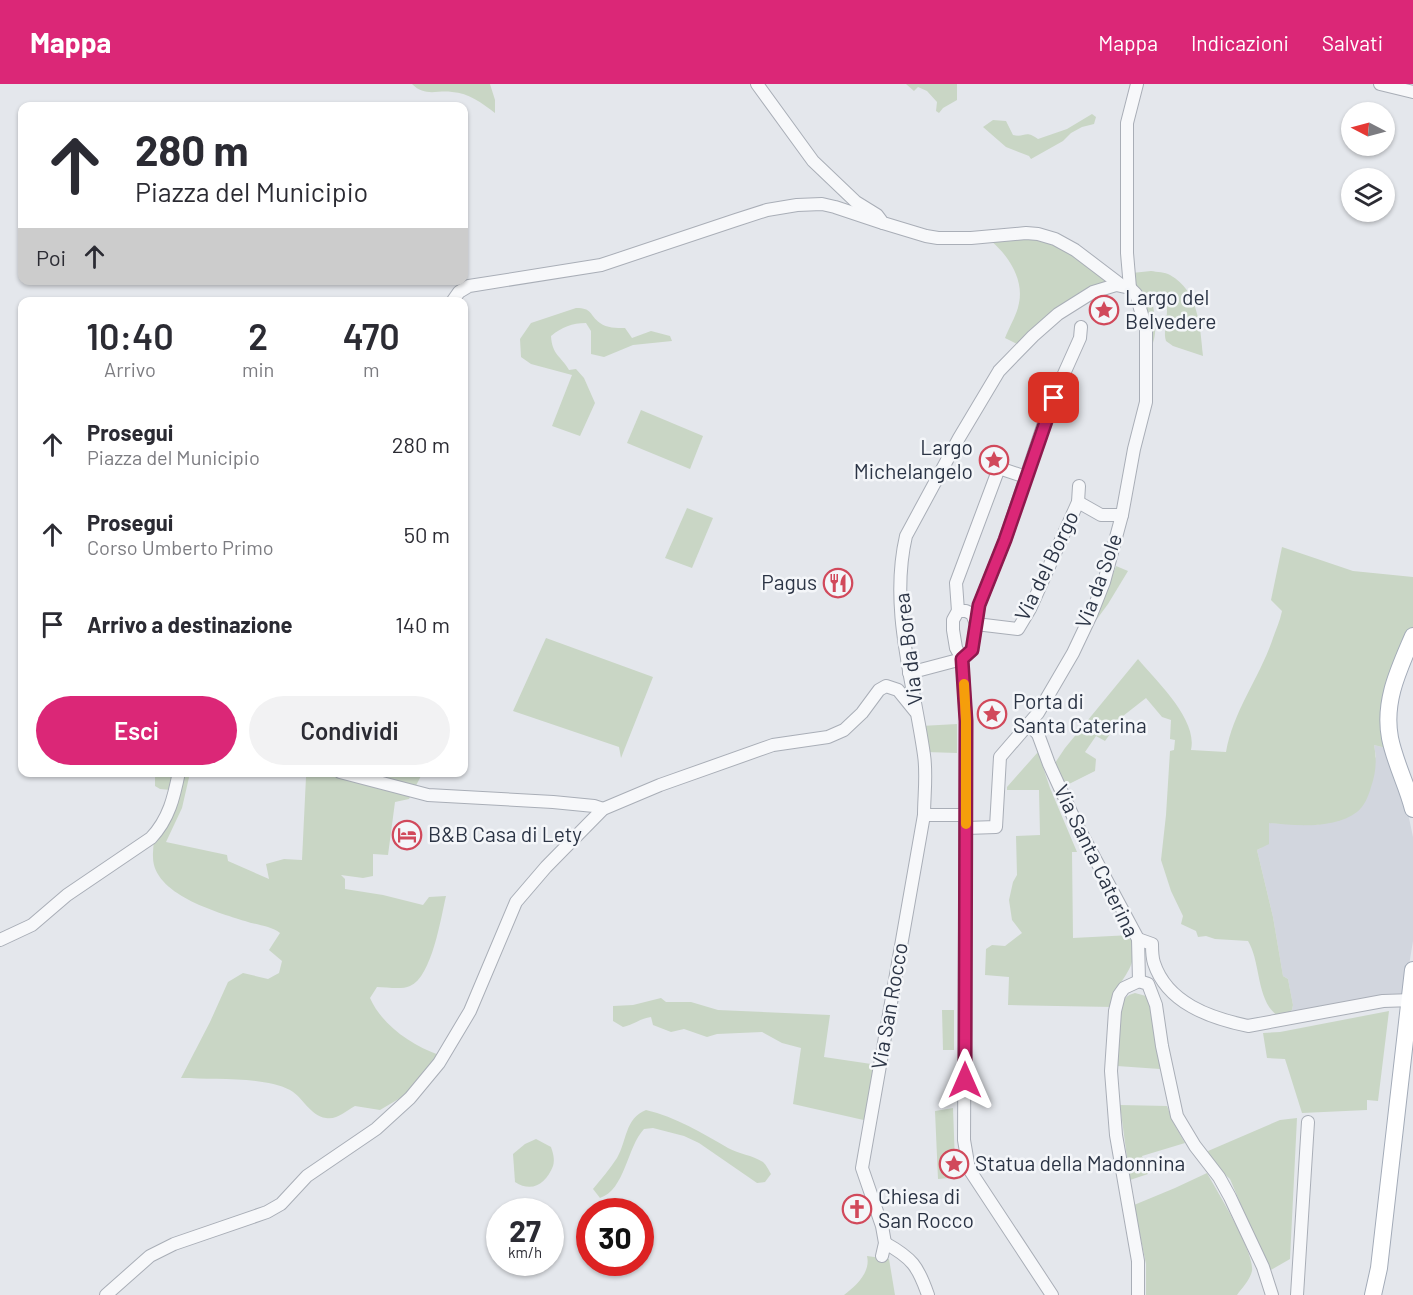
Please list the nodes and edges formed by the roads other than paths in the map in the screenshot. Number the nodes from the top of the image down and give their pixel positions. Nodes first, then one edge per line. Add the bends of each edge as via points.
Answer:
1 (757, 84) edge
2 (1137, 84) edge
3 (1380, 84) edge
4 (1413, 92) edge
5 (884, 223) junction
6 (1126, 286) junction
7 (456, 297) edge
8 (1081, 327) dead end
9 (1026, 477) junction
10 (1079, 486) dead end
11 (1078, 502) junction
12 (1122, 515) junction
13 (958, 611) junction
14 (977, 624) junction
15 (1413, 636) edge
16 (962, 659) junction
17 (909, 673) junction
18 (915, 712) junction
19 (1028, 724) junction
20 (924, 753) joint
21 (178, 777) edge
22 (359, 777) edge
23 (603, 809) junction
24 (1413, 809) edge
25 (924, 815) junction
26 (966, 822) junction
27 (1138, 939) junction
28 (0, 940) edge
29 (1413, 970) edge
30 (1139, 981) junction
31 (1411, 1000) edge
32 (1308, 1122) dead end
33 (885, 1243) junction
34 (882, 1256) dead end
35 (106, 1295) edge
36 (928, 1295) edge
37 (1052, 1295) edge
38 (1138, 1295) edge
39 (1272, 1295) edge
40 (1297, 1295) edge
41 (1373, 1295) edge

1 - 5 street via 813,161
2 - 6 street via 1127,123
3 - 4 street
5 - 6 street via 938,238 1038,234 1075,250
5 - 7 street via 822,204 767,210 602,265 469,286
6 - 12 street, Via da Sole via 1136,294 1146,329 1146,402
6 - 17 street, Via da Borea via 1093,292 1033,336 999,371 959,438 906,536 901,580 902,627
8 - 9 street
9 - 13 street via 999,468 956,583
9 - 14 street via 979,605
10 - 11 street
11 - 12 street via 1101,515
11 - 14 street, Via del Borgo via 1018,629
12 - 19 street, Via da Sole via 1091,615 1038,714
13 - 14 street via 972,614
13 - 16 street via 953,630
14 - 16 street via 972,650
15 - 24 main road via 1391,690 1388,712 1390,739
16 - 17 street
16 - 26 street
17 - 18 street, Via da Borea
18 - 20 street, Via da Borea
18 - 23 street via 898,690 886,686 875,693 844,730 828,737 773,745
19 - 26 street, Via da Sole via 1000,757 996,827
19 - 27 street, Via Santa Caterina via 1038,734 1072,814
20 - 25 street, Via San Rocco
21 - 28 street via 169,812 151,838 67,895 32,925
22 - 23 street via 428,795
23 - 35 street via 516,902 470,1011 439,1063 410,1098 376,1129 307,1176 281,1204 150,1256
25 - 26 street
25 - 33 street, Via San Rocco via 862,1168
26 - 37 street via 964,1140 969,1169
27 - 30 street, Via Santa Caterina
27 - 31 street via 1152,944 1154,963 1172,992 1206,1015 1227,1022 1248,1026 1383,1001
29 - 31 main road
30 - 38 street via 1119,995 1112,1071 1116,1135 1138,1261
30 - 39 street via 1148,984 1156,1005 1177,1116 1230,1197
31 - 41 main road
32 - 40 street
33 - 34 street, Via San Rocco
33 - 36 street via 918,1268

